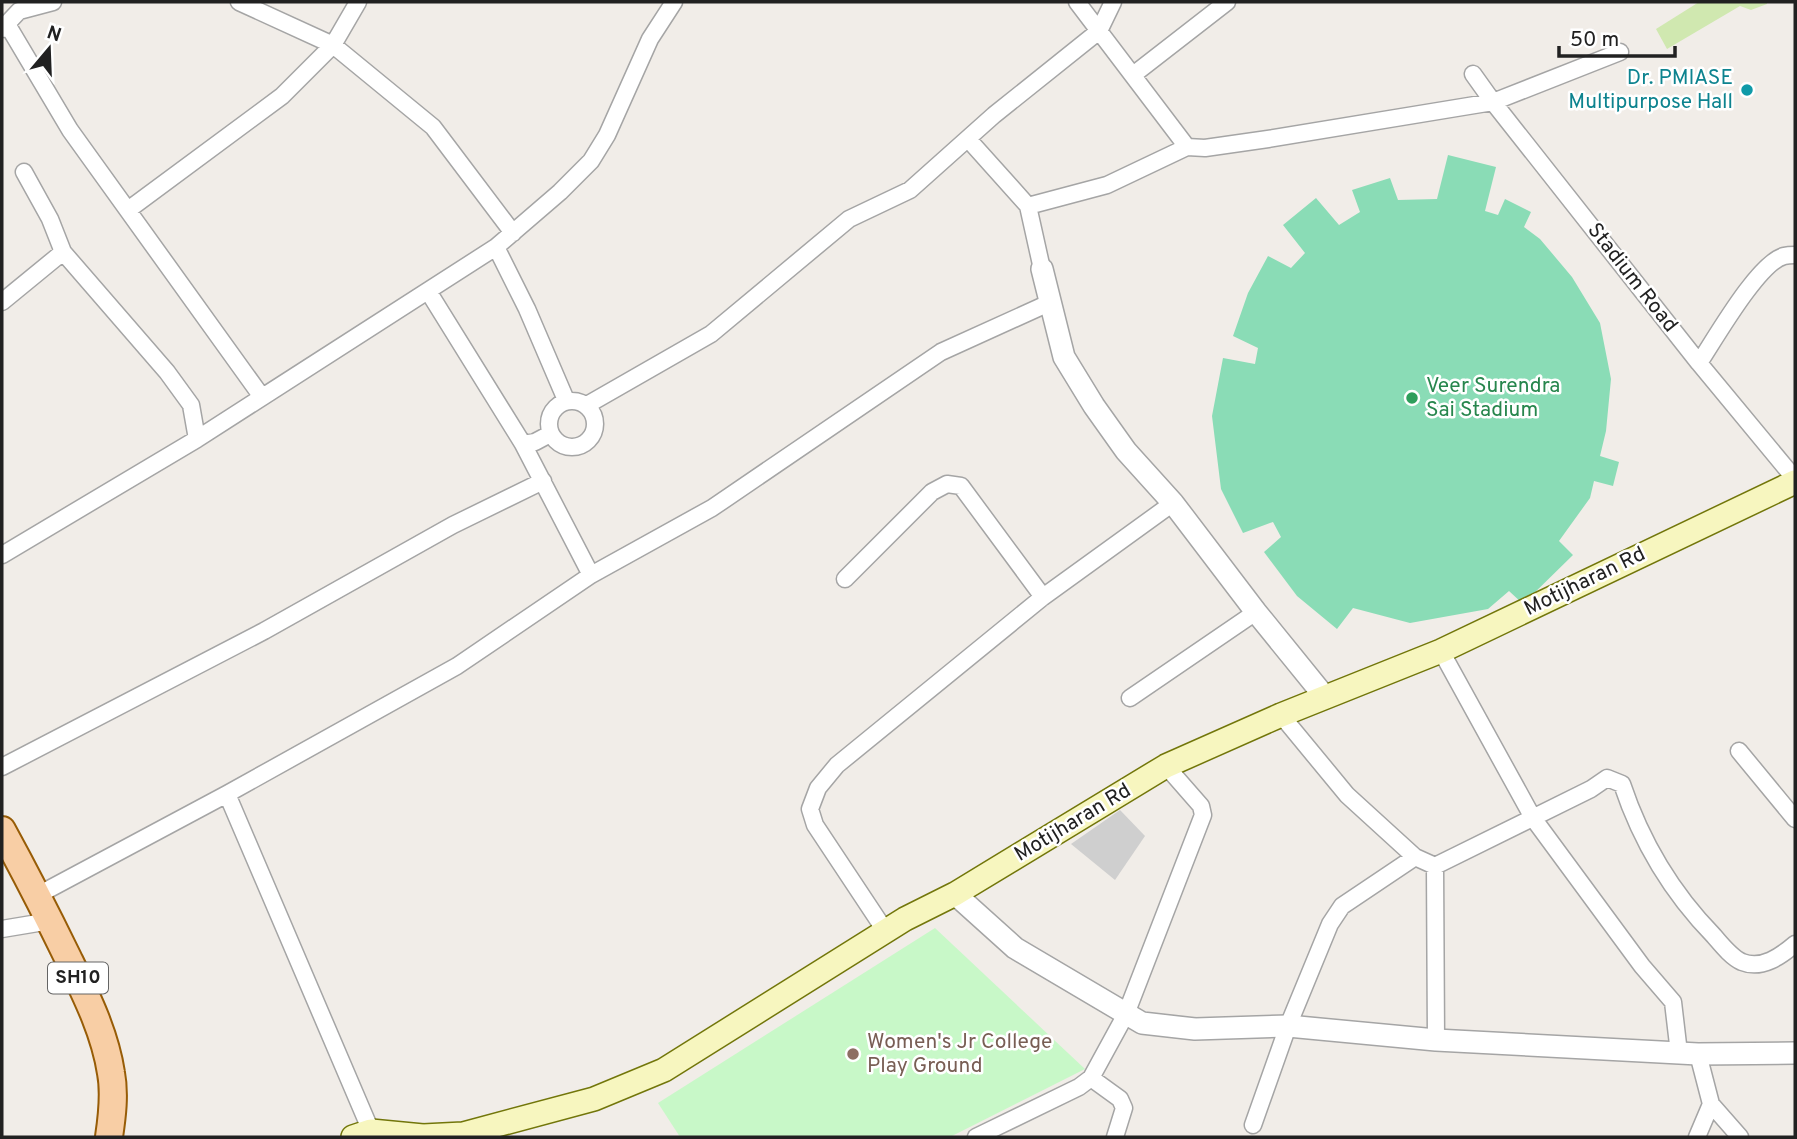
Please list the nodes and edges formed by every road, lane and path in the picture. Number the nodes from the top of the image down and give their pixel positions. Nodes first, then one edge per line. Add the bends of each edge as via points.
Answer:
1 (53, 2) edge
2 (239, 2) edge
3 (358, 2) edge
4 (674, 2) edge
5 (1077, 2) edge
6 (1113, 2) edge
7 (1227, 2) edge
8 (22, 6) edge
9 (4, 27) edge
10 (1100, 31) junction
11 (333, 45) junction
12 (1620, 52) dead end
13 (1473, 74) dead end
14 (1133, 75) junction
15 (1493, 102) junction
16 (968, 139) junction
17 (1186, 147) junction
18 (24, 172) dead end
19 (1028, 206) junction
20 (128, 210) junction
21 (513, 233) junction
22 (496, 247) junction
23 (63, 252) junction
24 (1795, 255) edge
25 (1042, 269) joint
26 (428, 291) junction
27 (2, 302) edge
28 (1049, 303) junction
29 (1699, 363) junction
30 (262, 397) junction
31 (566, 400) junction
32 (587, 405) junction
33 (550, 434) junction
34 (197, 439) junction
35 (523, 444) junction
36 (543, 481) junction
37 (1795, 481) edge
38 (1173, 503) junction
39 (2, 555) edge
40 (591, 575) junction
41 (845, 579) dead end
42 (1043, 597) junction
43 (1256, 612) junction
44 (1441, 651) junction
45 (1325, 697) junction
46 (1130, 698) dead end
47 (1281, 715) junction
48 (1739, 751) dead end
49 (1166, 766) junction
50 (2, 767) edge
51 (226, 794) junction
52 (1533, 818) junction
53 (1795, 819) edge
54 (2, 830) edge
55 (1415, 857) junction
56 (1435, 866) junction
57 (955, 894) junction
58 (38, 895) junction
59 (50, 921) junction
60 (2, 929) edge
61 (886, 932) junction
62 (1795, 944) edge
63 (1126, 1014) junction
64 (1288, 1026) junction
65 (1436, 1040) junction
66 (1795, 1053) edge
67 (1689, 1054) junction
68 (1090, 1077) junction
69 (1711, 1104) junction
70 (1252, 1125) dead end
71 (362, 1134) edge
72 (109, 1137) edge
73 (429, 1137) edge
74 (976, 1137) edge
75 (1115, 1137) edge
76 (1698, 1137) edge
77 (1740, 1137) edge

1 - 8 street
2 - 11 street
3 - 11 street
4 - 21 street via 650,39 591,161
5 - 10 street
6 - 10 street
7 - 14 street
8 - 9 street
9 - 20 street via 69,130
10 - 14 street
10 - 16 street
11 - 20 street via 282,96
11 - 21 street via 433,127
12 - 15 street
13 - 15 street, Stadium Road
14 - 17 street
15 - 17 street via 1268,139
15 - 29 street, Stadium Road
16 - 19 street
16 - 32 street via 910,190 849,219 711,334
17 - 19 street via 1107,185
18 - 23 street
19 - 25 street
20 - 30 street
21 - 22 street
22 - 26 street
22 - 31 street
23 - 27 street
23 - 34 street via 191,404
24 - 29 street via 1782,256 1745,293
25 - 28 street
26 - 30 street
26 - 35 street
28 - 38 street via 1064,357 1094,406 1126,451
28 - 40 street via 941,352 712,508
29 - 37 street, Stadium Road
30 - 34 street
31 - 32 street
31 - 33 street via 550,413
32 - 33 street via 596,426 591,438 570,447
33 - 35 street
34 - 39 street
35 - 36 street
36 - 40 street
36 - 50 street
37 - 44 main road, Motijharan Rd
38 - 42 street
38 - 43 street
40 - 51 street via 457,666
41 - 42 street via 932,492 947,484 961,486
42 - 61 street via 837,765 818,788 810,808 815,825
43 - 45 street
43 - 46 street
44 - 45 main road, Motijharan Rd
44 - 52 street
45 - 47 main road, Motijharan Rd
47 - 49 main road, Motijharan Rd
47 - 55 street via 1348,796
48 - 53 street
49 - 57 main road, Motijharan Rd
49 - 63 street via 1201,806 1203,815
51 - 58 street
51 - 71 street
52 - 56 street
52 - 62 street via 1608,778 1615,779 1622,784 1640,832 1662,871 1728,951 1742,962 1760,963 1779,958
52 - 67 street via 1673,1002
54 - 58 main road, SH10
55 - 56 street
55 - 64 street via 1342,906 1330,924
56 - 65 street
57 - 61 main road, Motijharan Rd
57 - 63 street via 1015,948
58 - 59 main road, SH10
59 - 60 street
59 - 72 main road, SH10 via 86,994 107,1051 112,1076
61 - 73 main road, Motijharan Rd via 664,1070 580,1103 463,1134
63 - 64 street via 1142,1023 1195,1029
63 - 68 street
64 - 65 street
64 - 70 street
65 - 67 street
66 - 67 street
67 - 69 street
68 - 74 street via 1079,1087
68 - 75 street via 1120,1099 1124,1108
69 - 76 street
69 - 77 street
71 - 73 main road, Motijharan Rd

